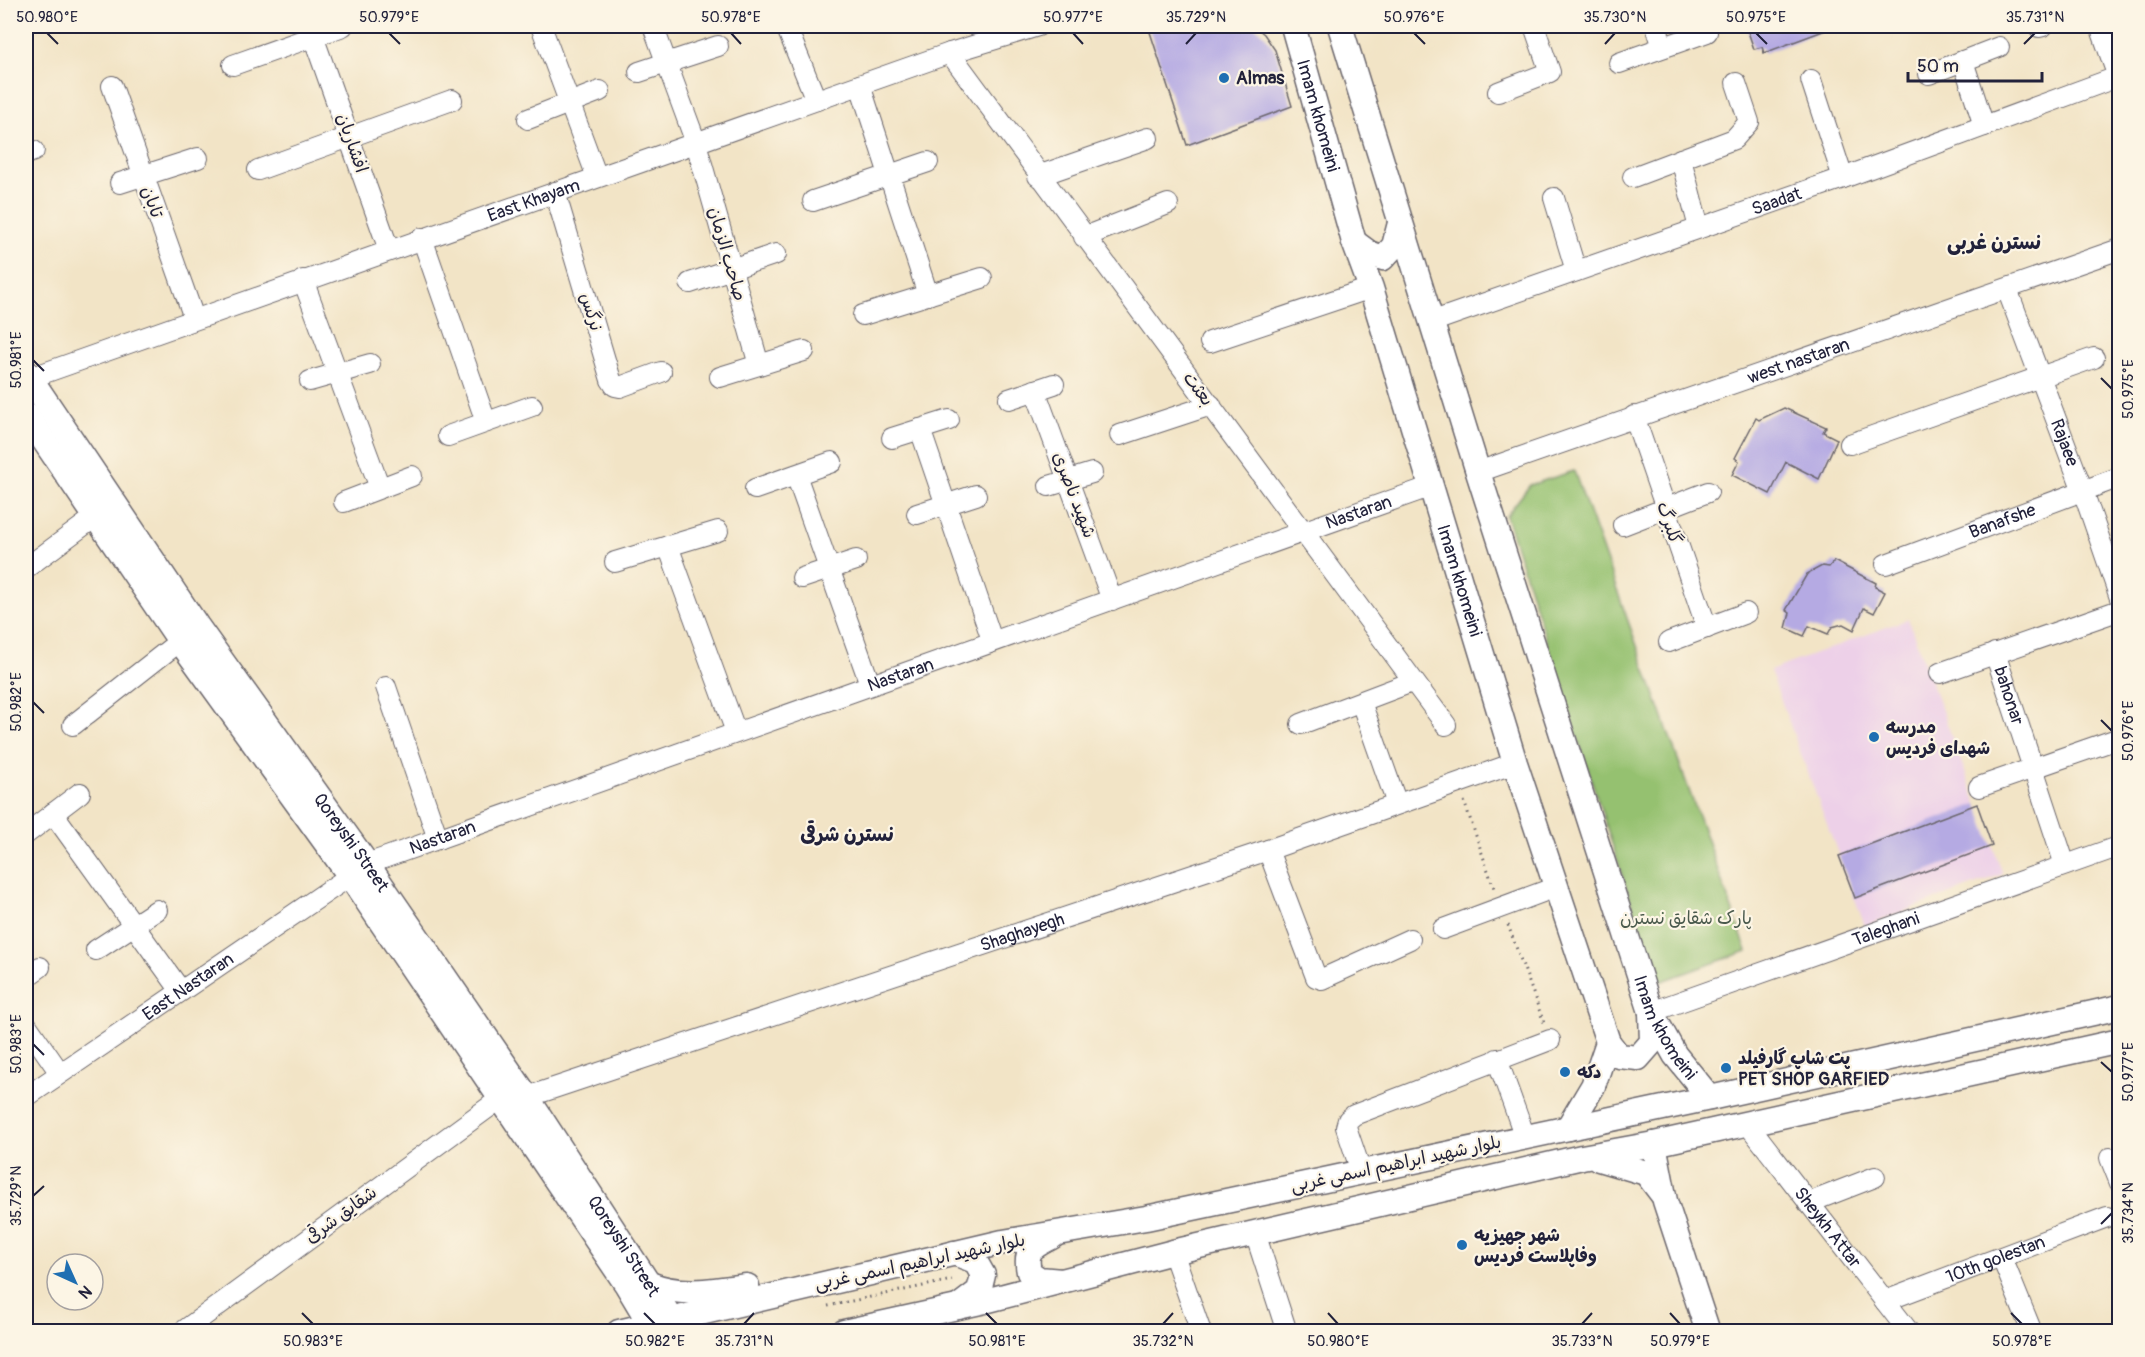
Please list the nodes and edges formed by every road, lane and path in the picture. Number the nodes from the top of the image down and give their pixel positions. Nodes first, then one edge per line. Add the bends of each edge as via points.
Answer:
1 (343, 26) edge
2 (541, 26) edge
3 (653, 26) edge
4 (786, 26) edge
5 (1038, 26) edge
6 (1340, 26) edge
7 (1534, 26) edge
8 (1656, 26) edge
9 (2100, 26) edge
10 (1292, 31) edge
11 (1707, 32) dead end
12 (313, 36) junction
13 (718, 46) dead end
14 (1999, 47) dead end
15 (1663, 48) junction
16 (950, 53) junction
17 (1962, 61) junction
18 (1619, 63) dead end
19 (667, 64) junction
20 (233, 65) dead end
21 (639, 72) dead end
22 (1929, 74) dead end
23 (2119, 77) edge
24 (1811, 80) dead end
25 (1736, 83) dead end
26 (860, 85) junction
27 (112, 86) dead end
28 (600, 92) dead end
29 (1498, 92) dead end
30 (452, 100) dead end
31 (816, 100) junction
32 (570, 103) junction
33 (528, 119) dead end
34 (1984, 126) junction
35 (351, 138) junction
36 (1148, 138) dead end
37 (696, 143) junction
38 (198, 158) dead end
39 (1681, 159) junction
40 (928, 162) dead end
41 (258, 170) dead end
42 (889, 175) junction
43 (143, 176) junction
44 (1038, 176) junction
45 (597, 177) junction
46 (1633, 177) dead end
47 (1843, 178) junction
48 (120, 183) dead end
49 (555, 192) junction
50 (1554, 198) dead end
51 (813, 201) dead end
52 (1168, 204) dead end
53 (1400, 223) junction
54 (1699, 228) junction
55 (1084, 237) junction
56 (422, 238) junction
57 (1354, 242) junction
58 (2120, 249) edge
59 (389, 250) junction
60 (776, 254) dead end
61 (732, 269) junction
62 (1576, 271) junction
63 (982, 279) dead end
64 (303, 280) junction
65 (690, 283) dead end
66 (1371, 288) junction
67 (2007, 289) junction
68 (928, 295) junction
69 (862, 315) dead end
70 (194, 318) junction
71 (1431, 322) junction
72 (1210, 342) dead end
73 (804, 351) dead end
74 (2094, 358) dead end
75 (370, 364) dead end
76 (759, 365) junction
77 (661, 372) dead end
78 (337, 373) junction
79 (28, 375) edge
80 (720, 377) dead end
81 (2041, 378) junction
82 (310, 381) dead end
83 (1054, 384) dead end
84 (1035, 390) junction
85 (1009, 399) dead end
86 (1211, 405) junction
87 (532, 406) dead end
88 (26, 414) edge
89 (1634, 417) junction
90 (949, 420) dead end
91 (486, 422) junction
92 (921, 429) junction
93 (1120, 435) dead end
94 (448, 436) dead end
95 (892, 438) dead end
96 (1850, 444) dead end
97 (832, 462) dead end
98 (1478, 472) junction
99 (1092, 473) dead end
100 (796, 475) junction
101 (412, 476) dead end
102 (2120, 477) edge
103 (1058, 483) junction
104 (1432, 486) junction
105 (380, 488) junction
106 (756, 489) dead end
107 (2083, 491) junction
108 (1708, 492) dead end
109 (976, 495) dead end
110 (344, 502) dead end
111 (946, 504) junction
112 (1664, 510) junction
113 (917, 514) dead end
114 (95, 517) junction
115 (1623, 525) dead end
116 (718, 531) dead end
117 (1300, 531) junction
118 (668, 546) junction
119 (856, 560) dead end
120 (615, 562) dead end
121 (1886, 564) dead end
122 (26, 568) edge
123 (829, 568) junction
124 (802, 578) dead end
125 (2120, 598) edge
126 (1112, 600) junction
127 (2120, 610) edge
128 (1746, 613) dead end
129 (1707, 628) junction
130 (992, 640) junction
131 (180, 641) junction
132 (1669, 642) dead end
133 (1995, 653) junction
134 (1940, 673) dead end
135 (1412, 682) junction
136 (870, 684) junction
137 (386, 687) dead end
138 (1361, 702) junction
139 (1301, 724) dead end
140 (73, 725) dead end
141 (1446, 725) dead end
142 (736, 732) junction
143 (2120, 738) edge
144 (1515, 763) junction
145 (2033, 768) junction
146 (291, 775) junction
147 (1979, 787) dead end
148 (80, 794) dead end
149 (1397, 804) junction
150 (53, 813) junction
151 (26, 834) edge
152 (438, 839) junction
153 (2120, 846) edge
154 (1268, 850) junction
155 (2065, 865) junction
156 (358, 870) junction
157 (1556, 887) junction
158 (157, 910) dead end
159 (134, 926) junction
160 (1443, 929) dead end
161 (1410, 939) dead end
162 (96, 950) dead end
163 (181, 991) junction
164 (2120, 1007) edge
165 (1651, 1012) junction
166 (26, 1024) edge
167 (1550, 1040) dead end
168 (2120, 1041) edge
169 (1608, 1042) junction
170 (1497, 1059) junction
171 (60, 1074) junction
172 (26, 1097) edge
173 (527, 1098) junction
174 (1710, 1098) junction
175 (500, 1099) junction
176 (1747, 1123) junction
177 (1568, 1128) junction
178 (1525, 1137) junction
179 (1654, 1144) junction
180 (1581, 1157) junction
181 (2110, 1158) dead end
182 (1361, 1171) junction
183 (1875, 1177) dead end
184 (2120, 1183) edge
185 (1665, 1201) junction
186 (1808, 1203) junction
187 (2107, 1216) dead end
188 (1255, 1233) junction
189 (1058, 1234) junction
190 (1173, 1252) junction
191 (954, 1253) junction
192 (2002, 1258) junction
193 (952, 1280) dead end
194 (1066, 1281) junction
195 (650, 1284) junction
196 (803, 1287) junction
197 (1885, 1301) junction
198 (958, 1306) junction
199 (826, 1307) dead end
200 (927, 1322) edge
201 (664, 1326) edge
202 (182, 1332) edge
203 (619, 1332) edge
204 (844, 1332) edge
205 (1201, 1332) edge
206 (1287, 1332) edge
207 (1708, 1332) edge
208 (1910, 1332) edge
209 (2032, 1332) edge

1 - 12 street
2 - 32 street
3 - 19 street, صاحب الزمان
4 - 31 street
5 - 16 street, East Khayam
6 - 53 main road, Imam khomeini
7 - 29 street via 1550,72
8 - 15 street
9 - 23 street
10 - 57 main road, Imam khomeini
11 - 15 street
12 - 20 street
12 - 35 street, افشاریان
13 - 19 street
14 - 17 street
15 - 18 street
16 - 26 street, East Khayam
16 - 44 street, بعثت
17 - 22 street
17 - 34 street
19 - 21 street
19 - 37 street, صاحب الزمان
23 - 34 street, Saadat
24 - 47 street
25 - 39 street via 1749,122 1734,139
26 - 31 street, East Khayam
26 - 42 street
27 - 43 street, تابان
28 - 32 street
30 - 35 street
31 - 37 street, East Khayam
32 - 33 street
32 - 45 street
34 - 47 street, Saadat
35 - 41 street
35 - 59 street, افشاریان
36 - 44 street
37 - 45 street, East Khayam
37 - 61 street, صاحب الزمان
38 - 43 street
39 - 46 street
39 - 54 street
40 - 42 street
42 - 51 street
42 - 68 street
43 - 48 street
43 - 70 street, تابان
44 - 55 street, بعثت
45 - 49 street, East Khayam
47 - 54 street, Saadat
49 - 56 street, East Khayam
49 - 77 street, نرگس via 611,380 620,387
50 - 62 street
52 - 55 street
53 - 57 main road via 1394,246 1383,258
53 - 71 main road, Imam khomeini
54 - 62 street, Saadat
55 - 86 street, بعثت
56 - 59 street, East Khayam
56 - 91 street
57 - 66 main road, Imam khomeini
58 - 67 street, west nastaran
59 - 64 street, East Khayam
60 - 61 street
61 - 65 street
61 - 76 street, صاحب الزمان
62 - 71 street, Saadat
63 - 68 street
64 - 70 street, East Khayam
64 - 78 street
66 - 72 street
66 - 104 main road, Imam khomeini
67 - 81 street, Rajaee
67 - 89 street, west nastaran
68 - 69 street
70 - 79 street, East Khayam
71 - 98 main road, Imam khomeini
73 - 76 street
74 - 81 street
75 - 78 street
76 - 80 street
78 - 82 street
78 - 105 street
79 - 146 main road, Qoreyshi Street via 197,626
81 - 96 street
81 - 107 street, Rajaee
83 - 84 street
84 - 85 street
84 - 103 street, شهید ناصری
86 - 93 street
86 - 117 street, بعثت
87 - 91 street
88 - 114 main road, Qoreyshi Street
89 - 98 street, west nastaran
89 - 112 street, گلبرگ
90 - 92 street
91 - 94 street
92 - 95 street
92 - 111 street
97 - 100 street
98 - 165 main road, Imam khomeini
99 - 103 street
100 - 106 street
100 - 123 street
101 - 105 street
102 - 107 street, Banafshe
103 - 126 street, شهید ناصری
104 - 117 street, Nastaran
104 - 144 main road, Imam khomeini
105 - 110 street
107 - 121 street, Banafshe
107 - 125 street, Rajaee
108 - 112 street
109 - 111 street
111 - 113 street
111 - 130 street
112 - 115 street
112 - 129 street, گلبرگ
114 - 122 street
114 - 131 main road, Qoreyshi Street
116 - 118 street
117 - 126 street, Nastaran
117 - 135 street, بعثت
118 - 120 street
118 - 142 street
119 - 123 street
123 - 124 street
123 - 136 street
126 - 130 street, Nastaran
127 - 133 street, bahonar
128 - 129 street
129 - 132 street
130 - 136 street, Nastaran
131 - 140 street
131 - 146 main road, Qoreyshi Street
133 - 134 street
133 - 145 street, bahonar
135 - 138 street
135 - 141 street, بعثت
136 - 142 street, Nastaran
137 - 152 street
138 - 139 street
138 - 149 street
142 - 152 street, Nastaran
143 - 145 street
144 - 149 street, Shaghayegh
144 - 157 main road, Imam khomeini
145 - 147 street
145 - 155 street, bahonar
146 - 156 main road, Qoreyshi Street
148 - 150 street
149 - 154 street, Shaghayegh
150 - 151 street
150 - 159 street
152 - 156 street, Nastaran
153 - 155 street, Taleghani
154 - 161 street via 1316,977 1322,979
154 - 173 street, Shaghayegh
155 - 165 street, Taleghani
156 - 163 street, East Nastaran
156 - 173 main road, Qoreyshi Street
156 - 175 main road, Qoreyshi Street
157 - 160 street
157 - 169 main road, Imam khomeini
158 - 159 street
159 - 162 street
159 - 163 street
163 - 171 street, East Nastaran
164 - 174 main road, بلوار شهید ابراهیم اسمی غربی
165 - 169 main road via 1652,1042 1638,1058 1619,1056
165 - 174 main road, Imam khomeini via 1675,1056
166 - 171 street
167 - 170 street
168 - 176 main road, بلوار شهید ابراهیم اسمی غربی
169 - 177 main road via 1593,1086
170 - 178 street
170 - 182 street via 1354,1114 1346,1126
171 - 172 street, East Nastaran
173 - 195 main road, Qoreyshi Street
174 - 177 main road, بلوار شهید ابراهیم اسمی غربی
175 - 201 main road, Qoreyshi Street
175 - 202 street, شقایق شرقی
176 - 179 main road, بلوار شهید ابراهیم اسمی غربی
176 - 186 street, Sheykh Attar
177 - 178 main road, بلوار شهید ابراهیم اسمی غربی
178 - 182 main road, بلوار شهید ابراهیم اسمی غربی
179 - 180 main road, بلوار شهید ابراهیم اسمی غربی
179 - 185 main road
180 - 185 main road via 1610,1160 1646,1173
180 - 188 main road, بلوار شهید ابراهیم اسمی غربی
181 - 184 street
182 - 189 main road, بلوار شهید ابراهیم اسمی غربی
183 - 186 street
185 - 207 main road
186 - 197 street, Sheykh Attar
187 - 192 street, 10th golestan
188 - 190 main road, بلوار شهید ابراهیم اسمی غربی
188 - 206 street
189 - 191 main road, بلوار شهید ابراهیم اسمی غربی
189 - 194 main road via 1031,1248 1026,1258 1029,1272 1039,1279
190 - 194 main road, بلوار شهید ابراهیم اسمی غربی
190 - 205 street
191 - 196 main road, بلوار شهید ابراهیم اسمی غربی
191 - 198 main road via 975,1261 983,1275 979,1291
192 - 197 street, 10th golestan
192 - 209 street
193 - 199 path
194 - 198 main road, بلوار شهید ابراهیم اسمی غربی
195 - 196 main road via 678,1292 775,1282
195 - 201 main road, Qoreyshi Street
196 - 201 main road, بلوار شهید ابراهیم اسمی غربی
197 - 208 street, Sheykh Attar
198 - 200 main road, بلوار شهید ابراهیم اسمی غربی
200 - 204 main road, بلوار شهید ابراهیم اسمی غربی
201 - 203 main road, بلوار شهید ابراهیم اسمی غربی

